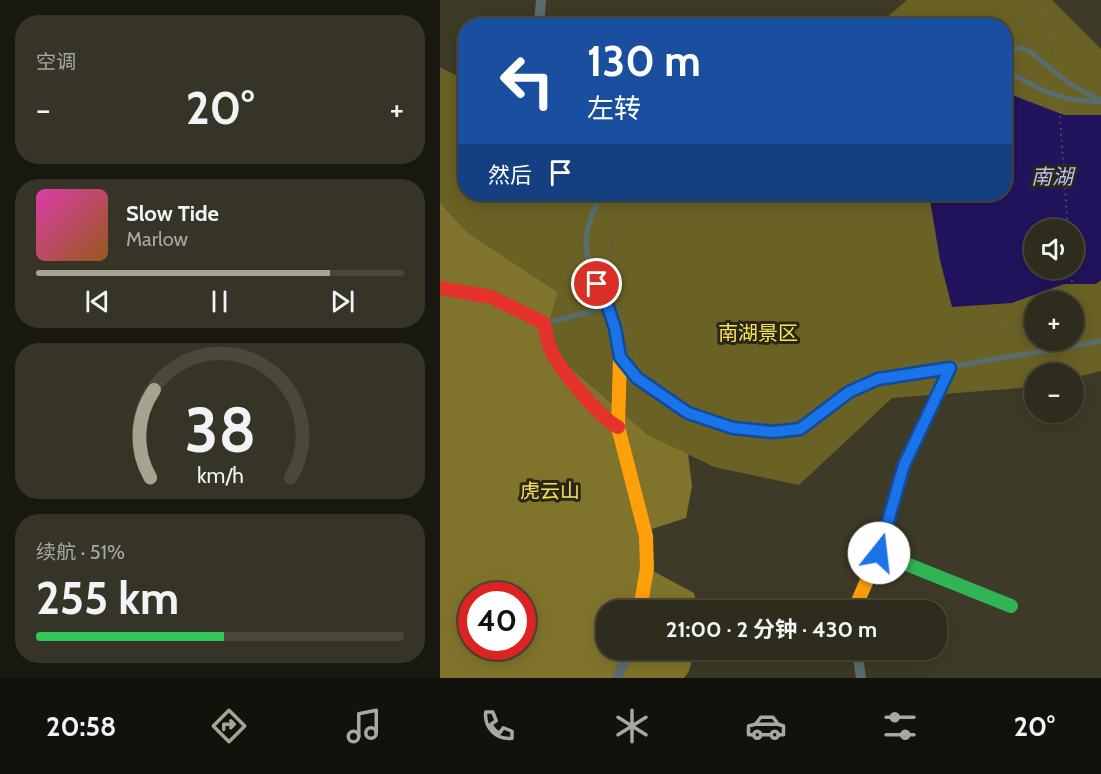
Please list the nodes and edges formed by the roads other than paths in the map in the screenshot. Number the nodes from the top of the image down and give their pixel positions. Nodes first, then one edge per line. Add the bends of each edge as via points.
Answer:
1 (541, 0) edge
2 (540, 18) edge
3 (1012, 50) edge
4 (1012, 74) edge
5 (1102, 101) edge
6 (598, 201) edge
7 (440, 288) edge
8 (608, 307) junction
9 (544, 323) junction
10 (1102, 341) edge
11 (620, 357) junction
12 (950, 368) junction
13 (618, 427) junction
14 (879, 553) junction
15 (642, 600) edge
16 (858, 600) edge
17 (1011, 606) dead end
18 (625, 660) edge
19 (858, 660) edge
20 (617, 678) edge
21 (861, 678) edge

1 - 2 street
3 - 5 lane via 1023,48 1070,84
4 - 5 lane via 1065,99
6 - 8 lane via 586,242 589,263
7 - 9 street via 491,297
8 - 9 lane
8 - 11 lane
9 - 13 street via 551,351 575,385 609,423
10 - 12 lane
11 - 12 lane via 637,378 688,413 733,428 773,432 800,429 849,392 878,379
11 - 13 street
12 - 14 street via 904,465
13 - 15 street via 646,536 647,568
14 - 16 street
14 - 17 street
18 - 20 street
19 - 21 street

